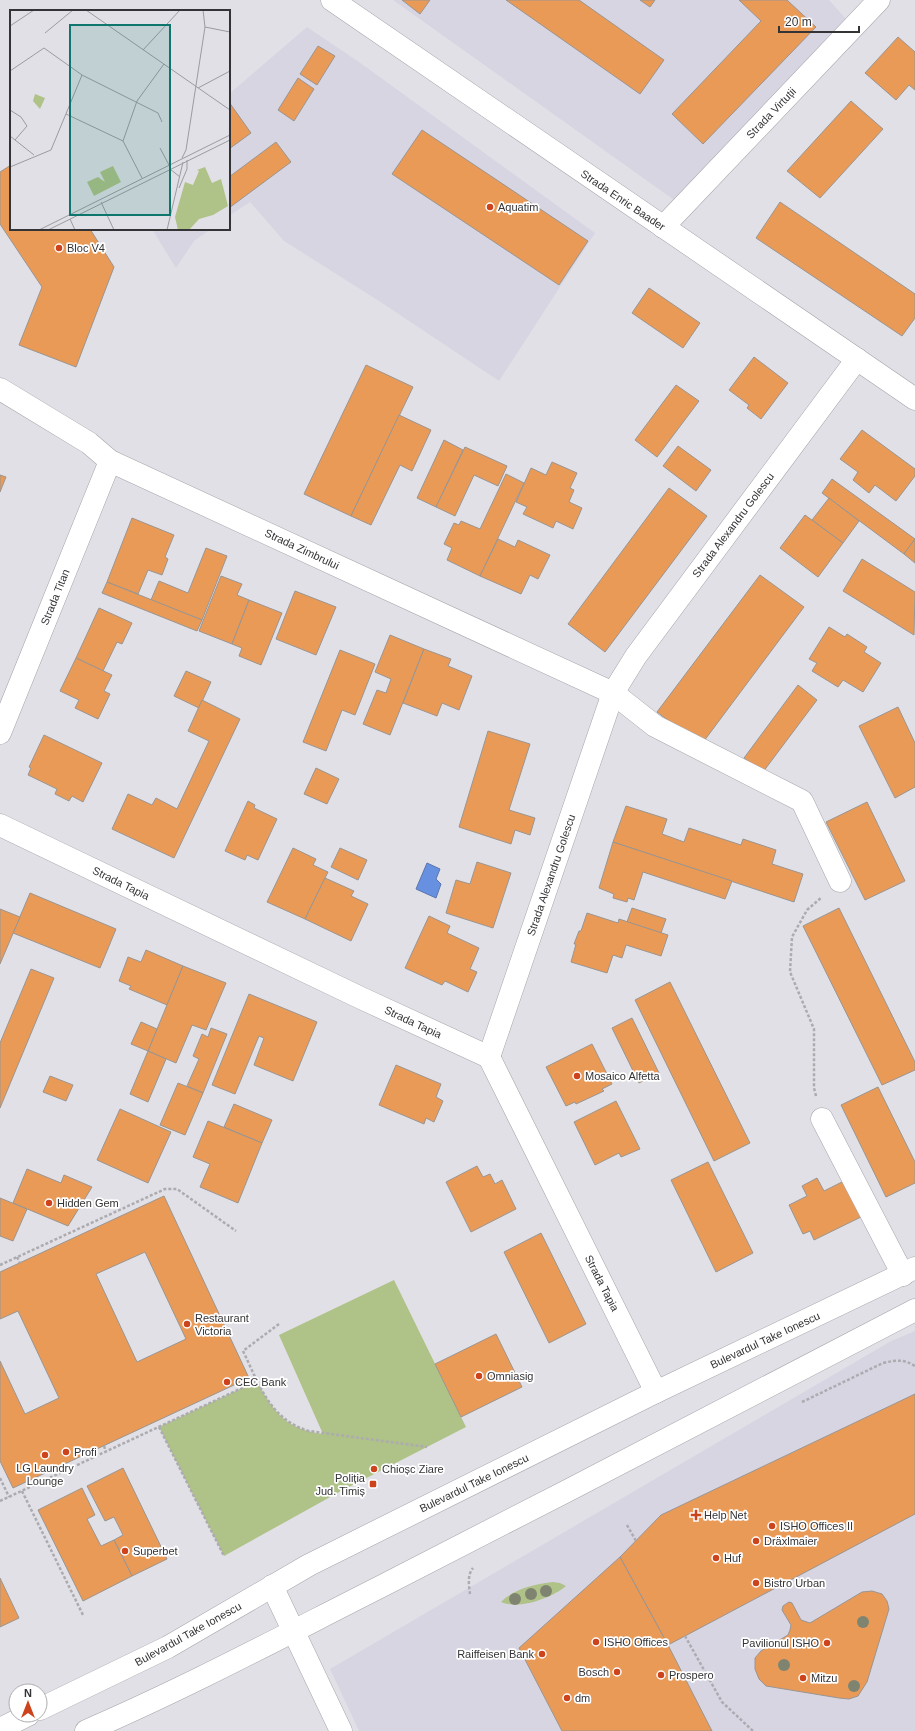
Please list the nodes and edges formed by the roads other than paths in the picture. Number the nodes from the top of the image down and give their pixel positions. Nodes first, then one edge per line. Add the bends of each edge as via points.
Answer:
1 (332, 0) edge
2 (879, 0) edge
3 (663, 227) junction
4 (857, 359) junction
5 (0, 389) edge
6 (915, 399) edge
7 (110, 461) junction
8 (613, 693) junction
9 (0, 733) edge
10 (0, 825) edge
11 (840, 881) road end
12 (489, 1058) junction
13 (822, 1119) road end
14 (909, 1272) edge
15 (915, 1310) edge
16 (656, 1392) junction
17 (272, 1586) junction
18 (293, 1631) junction
19 (48, 1705) edge
20 (12, 1723) edge
21 (0, 1729) edge
22 (86, 1731) edge
23 (342, 1731) edge

1 - 3 street, Strada Enric Baader
2 - 3 street, Strada Virtuții
3 - 4 street, Strada Enric Baader
4 - 6 street, Strada Enric Baader
4 - 8 street, Strada Alexandru Golescu via 636,656
5 - 7 street, Strada Zimbrului via 89,443
7 - 8 street, Strada Zimbrului
7 - 9 street, Strada Titan
8 - 11 street via 655,726 802,801
8 - 12 street, Strada Alexandru Golescu
10 - 12 street, Strada Tapia
12 - 16 street, Strada Tapia
13 - 14 street
14 - 16 street, Bulevardul Take Ionescu
15 - 18 street
16 - 17 street, Bulevardul Take Ionescu via 309,1565
17 - 18 street
17 - 19 street, Bulevardul Take Ionescu via 168,1647
18 - 22 street
18 - 23 street
20 - 21 street

